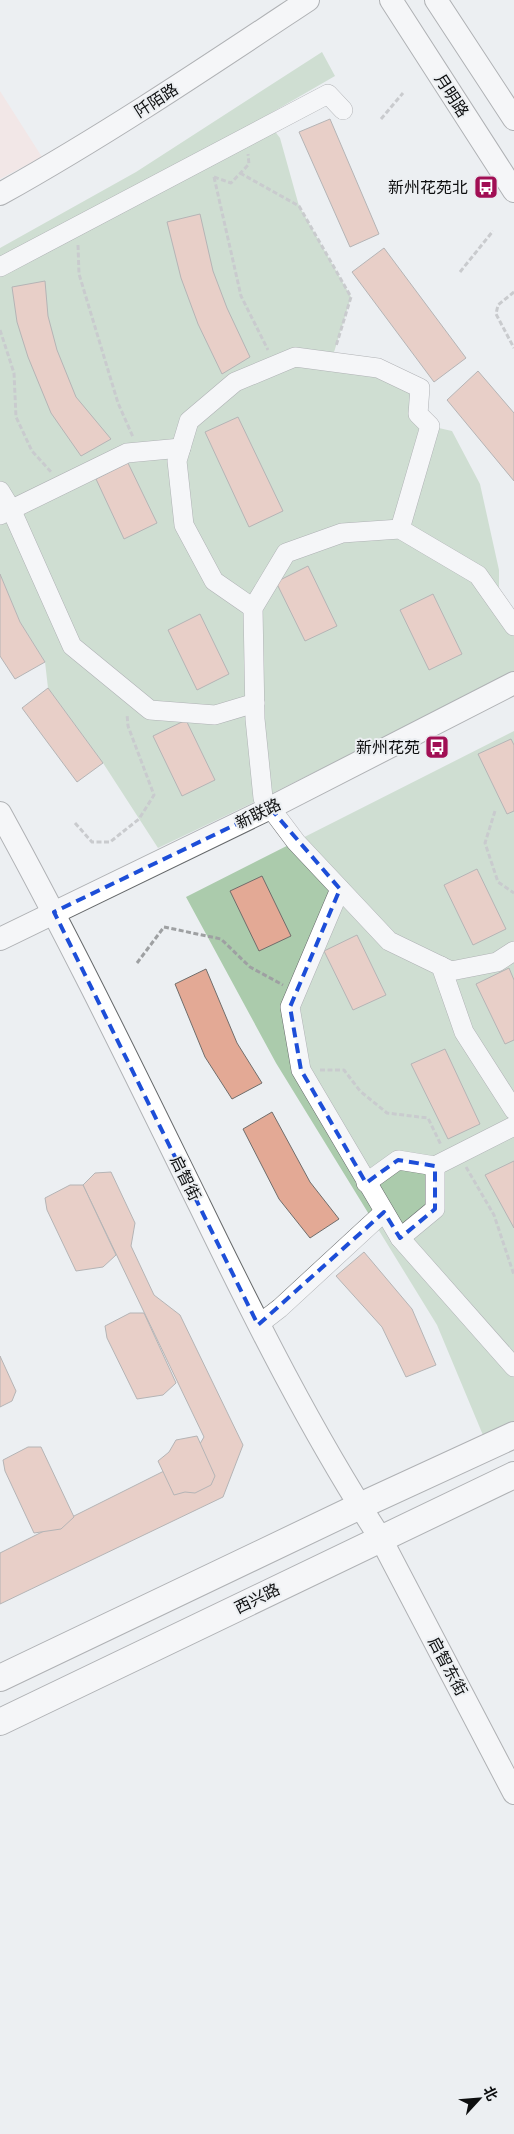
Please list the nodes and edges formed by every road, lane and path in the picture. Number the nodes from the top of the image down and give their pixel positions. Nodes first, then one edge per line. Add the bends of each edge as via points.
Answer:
1 (308, 0) edge
2 (390, 0) edge
3 (436, 0) edge
4 (402, 93) dead end
5 (343, 110) dead end
6 (381, 119) dead end
7 (514, 119) edge
8 (246, 139) junction
9 (198, 164) junction
10 (240, 173) junction
11 (214, 177) junction
12 (514, 191) edge
13 (0, 194) edge
14 (77, 227) junction
15 (493, 231) dead end
16 (0, 267) edge
17 (460, 272) dead end
18 (514, 292) edge
19 (0, 330) edge
20 (514, 348) edge
21 (331, 362) junction
22 (276, 365) junction
23 (181, 448) junction
24 (139, 452) junction
25 (62, 484) junction
26 (0, 491) edge
27 (5, 512) edge
28 (400, 529) junction
29 (253, 608) junction
30 (514, 626) edge
31 (514, 683) edge
32 (126, 691) junction
33 (255, 703) junction
34 (270, 808) junction
35 (495, 811) dead end
36 (0, 813) edge
37 (75, 823) dead end
38 (340, 889) junction
39 (514, 893) edge
40 (54, 912) junction
41 (0, 939) edge
42 (514, 951) edge
43 (137, 963) dead end
44 (441, 966) junction
45 (297, 993) junction
46 (301, 1070) junction
47 (514, 1110) edge
48 (514, 1126) edge
49 (447, 1160) junction
50 (366, 1183) junction
51 (384, 1212) junction
52 (400, 1238) junction
53 (514, 1275) edge
54 (258, 1325) junction
55 (514, 1366) edge
56 (514, 1435) edge
57 (514, 1475) edge
58 (360, 1506) junction
59 (381, 1539) junction
60 (0, 1678) edge
61 (0, 1722) edge
62 (514, 1793) edge

1 - 13 street, 阡陌路 via 51,166
2 - 12 street, 月明路
3 - 7 street
4 - 6 path
5 - 8 street via 328,94
8 - 9 street
8 - 10 path via 249,164
9 - 11 path
9 - 14 street
10 - 11 path via 231,182
10 - 21 path via 300,206 352,298
11 - 22 path via 241,296
14 - 16 street
14 - 24 path via 79,274 118,403
15 - 17 path
18 - 20 path via 498,306 496,314
19 - 25 path via 14,373 16,417 32,451
21 - 22 street via 295,357
21 - 28 street via 378,368 420,388 418,414 430,426
22 - 23 street via 235,382 189,421
23 - 24 street
23 - 29 street via 177,461 184,525 214,581
24 - 25 street via 127,453
25 - 27 street
26 - 27 street
27 - 32 street via 72,646
28 - 29 street via 342,533 286,553
28 - 30 street via 478,575
29 - 33 street
31 - 34 street, 新联路
32 - 33 street via 150,710 215,715
32 - 37 path via 128,726 154,795 139,819 110,842 92,842
33 - 34 street via 263,798
34 - 38 street via 296,842
34 - 40 street, 新联路
35 - 39 path via 486,843 498,882
36 - 40 street, 启智街
38 - 44 street via 389,941
38 - 45 street
40 - 41 street, 新联路
40 - 54 street, 启智街
42 - 44 street via 497,962 451,971
43 - 45 path via 164,927 222,939 250,967
44 - 47 street via 464,1032
45 - 46 street via 290,1007
46 - 49 path via 344,1070 360,1091 387,1114 428,1118
46 - 50 street
48 - 49 street
49 - 50 street via 398,1160
49 - 52 street via 435,1209
49 - 53 path via 494,1215
50 - 51 street
51 - 52 street
51 - 54 street
52 - 55 street
54 - 58 street, 启智街
56 - 58 main road
57 - 59 main road, 西兴路
58 - 59 street, 启智街
58 - 60 main road
59 - 61 main road, 西兴路
59 - 62 street, 启智东街

